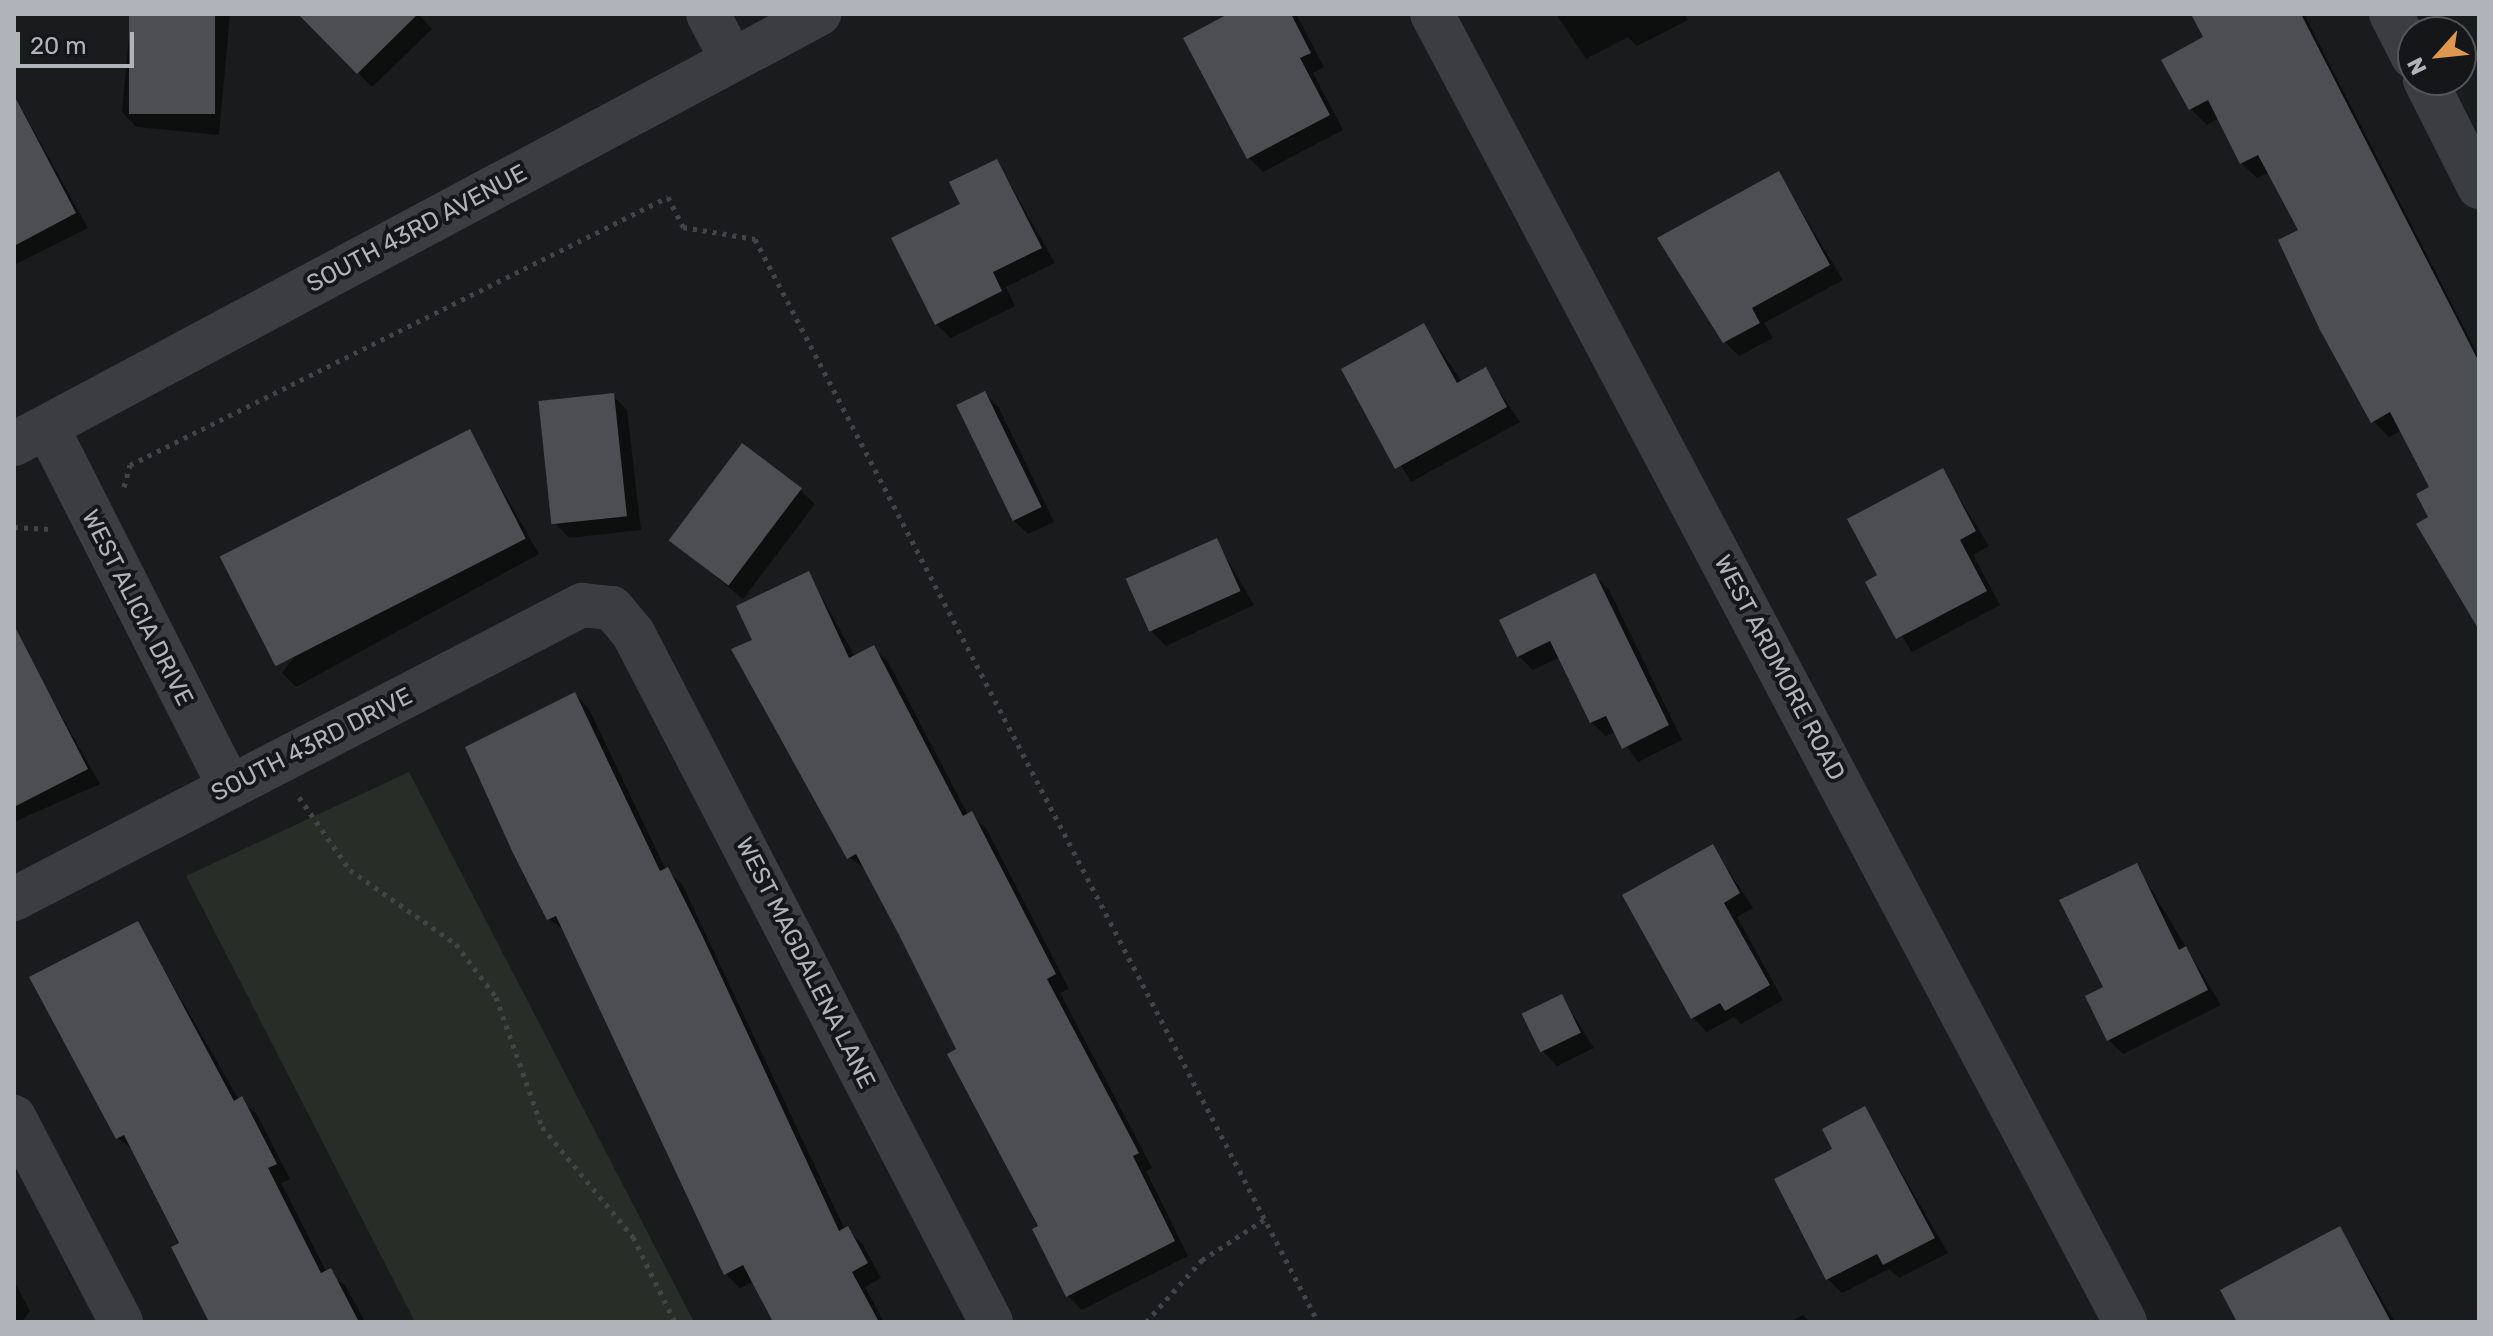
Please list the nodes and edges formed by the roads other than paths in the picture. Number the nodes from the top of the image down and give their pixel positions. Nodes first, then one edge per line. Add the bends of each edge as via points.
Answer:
1 (708, 14) edge
2 (819, 14) edge
3 (1432, 14) edge
4 (732, 60) junction
5 (2433, 96) edge
6 (2479, 187) edge
7 (31, 435) edge
8 (612, 608) joint
9 (230, 787) junction
10 (14, 899) edge
11 (14, 1117) edge
12 (121, 1322) edge
13 (991, 1322) edge
14 (2125, 1322) edge

1 - 4 street
2 - 4 street, SOUTH 43RD AVENUE
3 - 14 street, WEST ARDMORE ROAD
4 - 7 street, SOUTH 43RD AVENUE
5 - 6 street
7 - 9 street, WEST ALICIA DRIVE via 87,511
8 - 9 street, SOUTH 43RD DRIVE via 582,605
8 - 13 street, WEST MAGDALENA LANE via 633,633
9 - 10 street, SOUTH 43RD DRIVE
11 - 12 street

